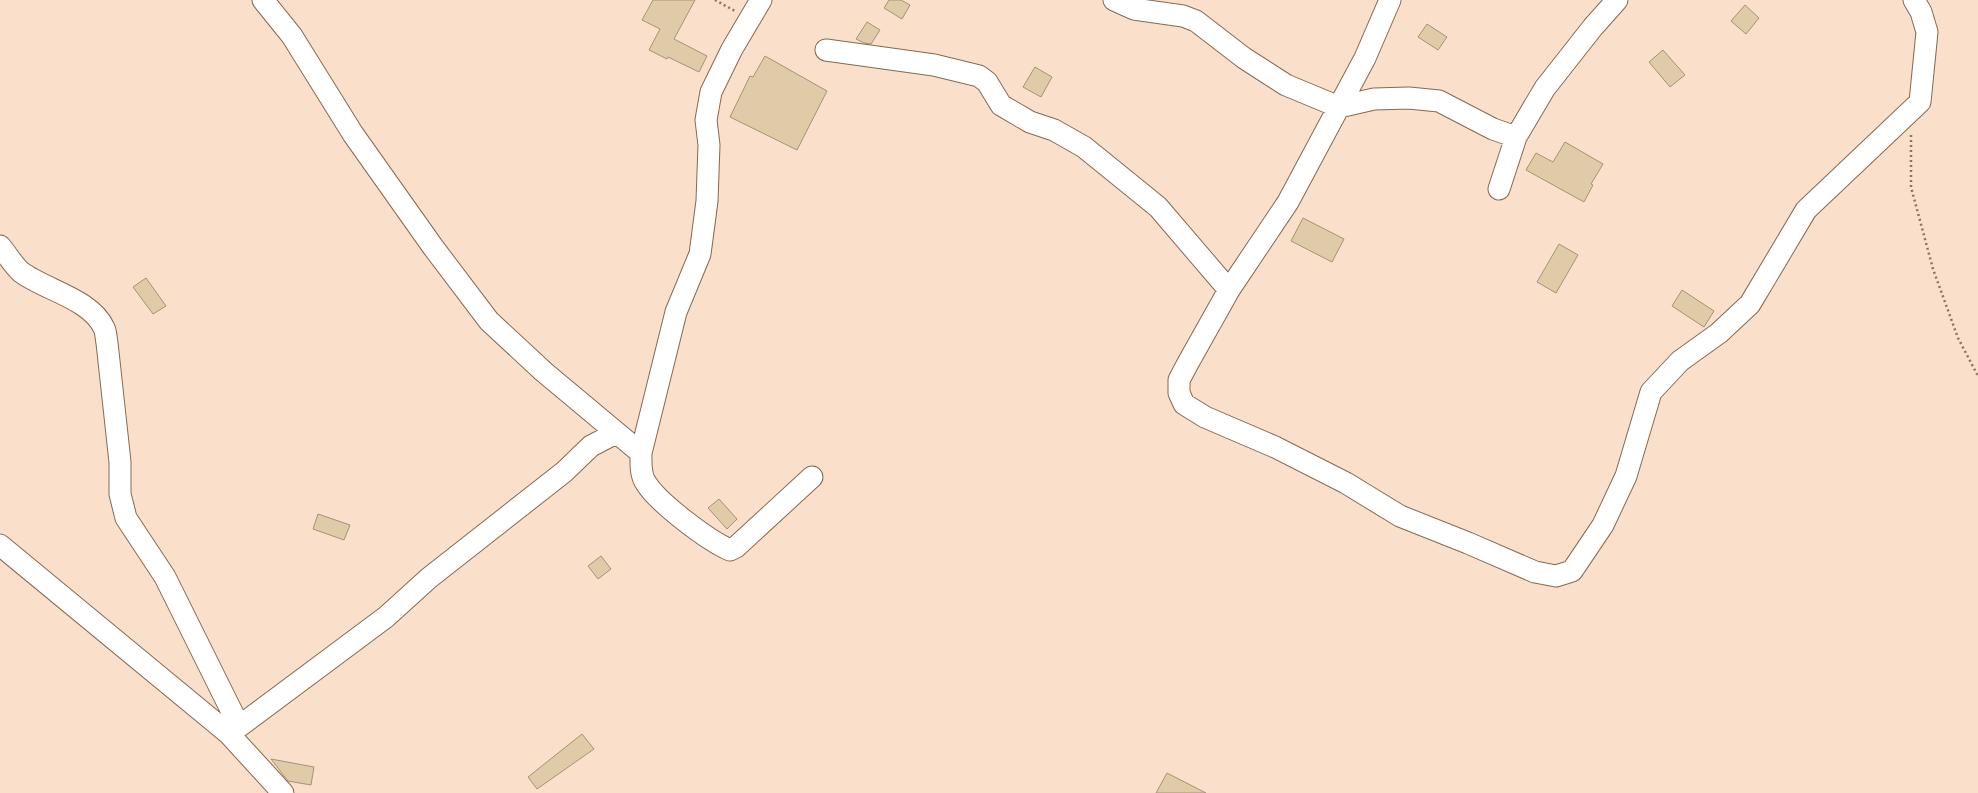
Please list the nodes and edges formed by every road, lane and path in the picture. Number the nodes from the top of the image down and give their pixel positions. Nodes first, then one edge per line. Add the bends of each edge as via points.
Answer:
1 (263, 0) edge
2 (715, 0) edge
3 (761, 0) edge
4 (1114, 0) edge
5 (1390, 0) edge
6 (1617, 0) edge
7 (1914, 0) edge
8 (749, 19) junction
9 (826, 50) dead end
10 (1339, 107) junction
11 (1913, 129) dead end
12 (1516, 137) junction
13 (1499, 189) dead end
14 (0, 246) edge
15 (1229, 290) junction
16 (1978, 376) edge
17 (616, 433) junction
18 (641, 453) junction
19 (812, 476) dead end
20 (0, 545) edge
21 (234, 730) junction
22 (282, 793) edge

1 - 17 street via 292,36 353,134 489,321
2 - 8 path
3 - 8 street
4 - 10 street via 1134,9 1183,16 1196,21 1244,58 1286,85
5 - 10 street via 1365,58
6 - 12 street via 1545,88
7 - 15 street via 1927,32 1920,102 1806,210 1750,304 1719,333 1680,361 1651,392 1626,476 1603,525 1572,571 1556,576 1535,572 1400,516 1346,483 1275,447 1205,417 1184,404 1179,393 1179,380
8 - 18 street via 711,92 706,120 707,201 700,254 676,312
9 - 15 street via 934,65 979,76 1002,105 1030,122 1054,130 1084,146 1158,208
10 - 12 street via 1374,100 1409,98 1439,101 1494,129
10 - 15 street via 1288,202
11 - 16 path via 1911,187 1933,269 1958,338
12 - 13 street
14 - 21 street via 20,271 92,312 104,328 119,454 120,494 126,518 165,577
17 - 18 street
17 - 21 street via 591,446 564,472 429,578 386,617
18 - 19 street via 645,483 684,520 730,550
20 - 21 street
21 - 22 street

